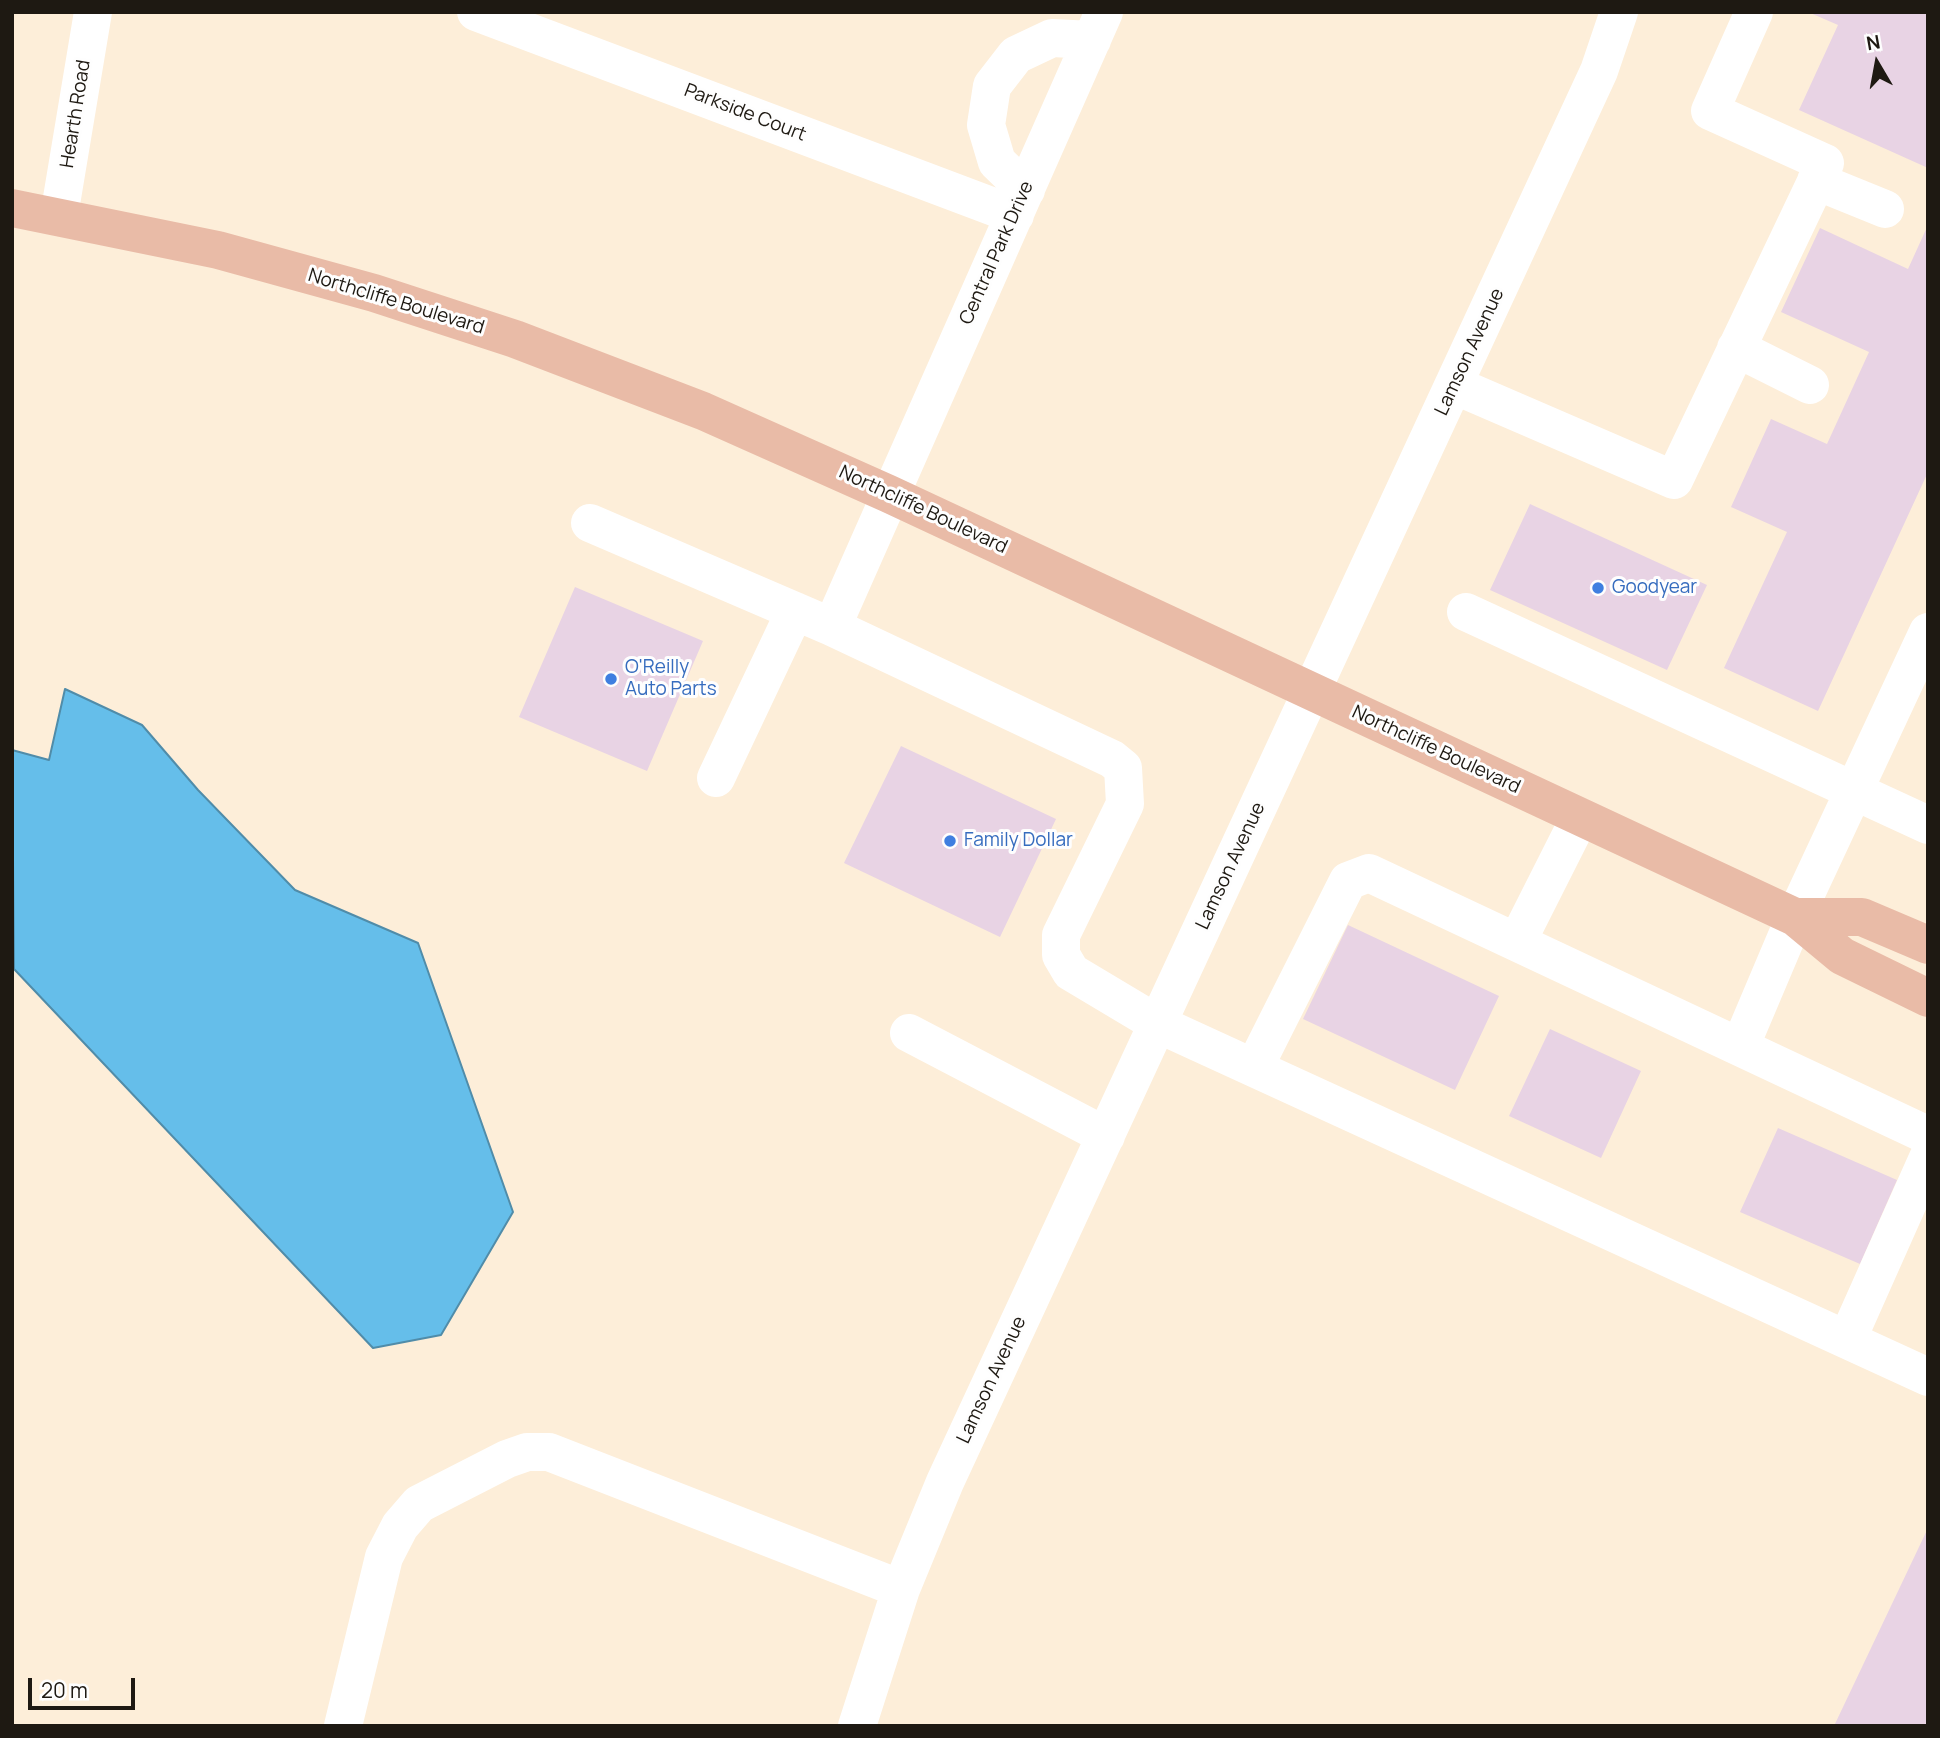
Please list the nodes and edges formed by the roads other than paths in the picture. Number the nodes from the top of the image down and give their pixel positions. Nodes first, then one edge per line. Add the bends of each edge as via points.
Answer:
1 (93, 12) edge
2 (476, 12) edge
3 (1619, 12) edge
4 (1754, 12) edge
5 (1098, 26) edge
6 (1816, 181) junction
7 (1020, 203) junction
8 (12, 208) edge
9 (1885, 209) dead end
10 (59, 216) junction
11 (1736, 348) junction
12 (1810, 384) dead end
13 (1454, 385) junction
14 (889, 494) junction
15 (590, 523) dead end
16 (795, 611) junction
17 (1466, 612) dead end
18 (832, 627) junction
19 (1928, 632) edge
20 (1312, 692) junction
21 (716, 778) dead end
22 (1853, 793) junction
23 (1580, 817) junction
24 (1928, 825) edge
25 (1795, 917) junction
26 (1517, 942) junction
27 (1928, 945) edge
28 (1928, 998) edge
29 (1158, 1024) junction
30 (909, 1033) dead end
31 (1740, 1047) junction
32 (1254, 1068) junction
33 (1106, 1136) junction
34 (1928, 1140) edge
35 (1928, 1158) edge
36 (1847, 1340) junction
37 (1928, 1377) edge
38 (901, 1589) junction
39 (343, 1726) edge
40 (857, 1726) edge

1 - 10 street, Hearth Road
2 - 7 street, Parkside Court
3 - 13 street, Lamson Avenue via 1599,71
4 - 6 street via 1710,111 1825,163
5 - 7 street, Central Park Drive
5 - 7 street via 1052,38 1017,55 992,86 986,125 997,162
6 - 9 street
6 - 11 street
7 - 14 street, Central Park Drive
8 - 10 main road, Northcliffe Boulevard
10 - 14 main road, Northcliffe Boulevard via 218,250 374,293 515,339 703,411
11 - 12 street
11 - 13 street via 1674,480
13 - 20 street, Lamson Avenue
14 - 18 street, Central Park Drive
14 - 20 main road, Northcliffe Boulevard
15 - 16 street
16 - 18 street
16 - 21 street
17 - 22 street
18 - 29 street via 1123,768 1125,804 1061,935 1060,955 1071,972
19 - 22 street
20 - 23 main road, Northcliffe Boulevard
20 - 29 street, Lamson Avenue
22 - 24 street
22 - 25 street
23 - 25 main road, Northcliffe Boulevard
23 - 26 street
25 - 27 main road, Northcliffe Boulevard via 1863,917
25 - 28 main road, Northcliffe Boulevard via 1842,956
25 - 31 street
26 - 31 street
26 - 32 street via 1369,873 1348,881
29 - 32 street
29 - 33 street, Lamson Avenue
30 - 33 street
31 - 34 street via 1925,1133
32 - 36 street
33 - 38 street, Lamson Avenue via 945,1482
35 - 36 street
36 - 37 street
38 - 39 street via 549,1452 527,1452 419,1504 400,1526 384,1557
38 - 40 street, Lamson Avenue

